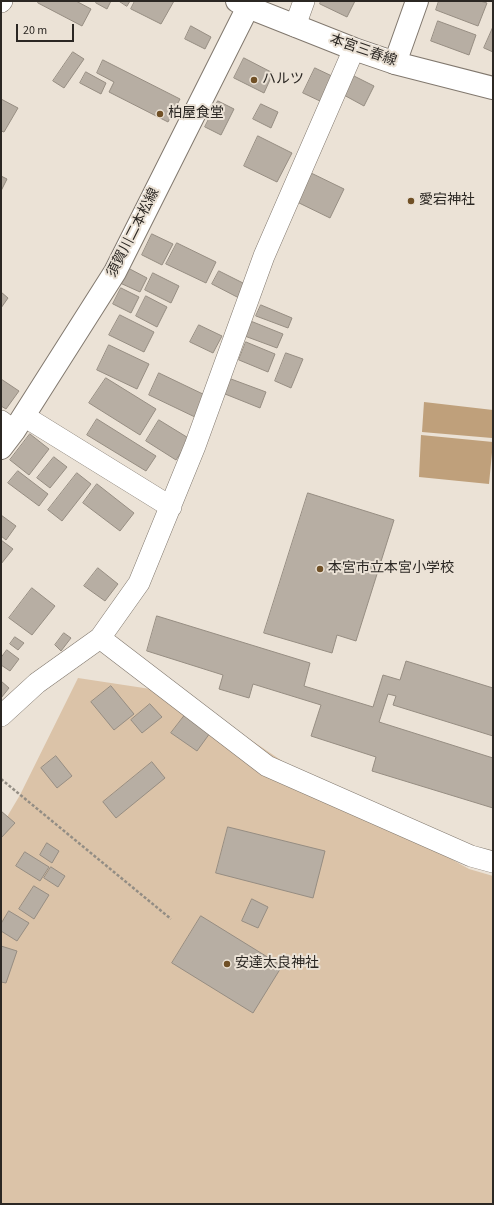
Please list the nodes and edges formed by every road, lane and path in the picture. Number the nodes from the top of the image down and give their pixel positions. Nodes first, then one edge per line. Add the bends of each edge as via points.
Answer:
1 (304, 1) edge
2 (417, 1) edge
3 (243, 4) edge
4 (295, 26) junction
5 (354, 49) junction
6 (395, 63) junction
7 (493, 88) edge
8 (13, 422) edge
9 (1, 448) edge
10 (171, 507) junction
11 (100, 638) junction
12 (1, 716) edge
13 (1, 780) edge
14 (493, 862) edge
15 (171, 919) dead end

1 - 4 street
2 - 6 main road
3 - 4 main road, 本宮三春線
3 - 8 main road, 須賀川二本松線 via 115,272
4 - 5 main road, 本宮三春線
5 - 6 main road, 本宮三春線
5 - 10 street via 264,256 196,446
6 - 7 main road, 本宮三春線
8 - 9 main road, 須賀川二本松線
8 - 10 street
10 - 11 street via 139,583
11 - 12 street via 37,683
11 - 14 street via 267,766 471,856
13 - 15 path

